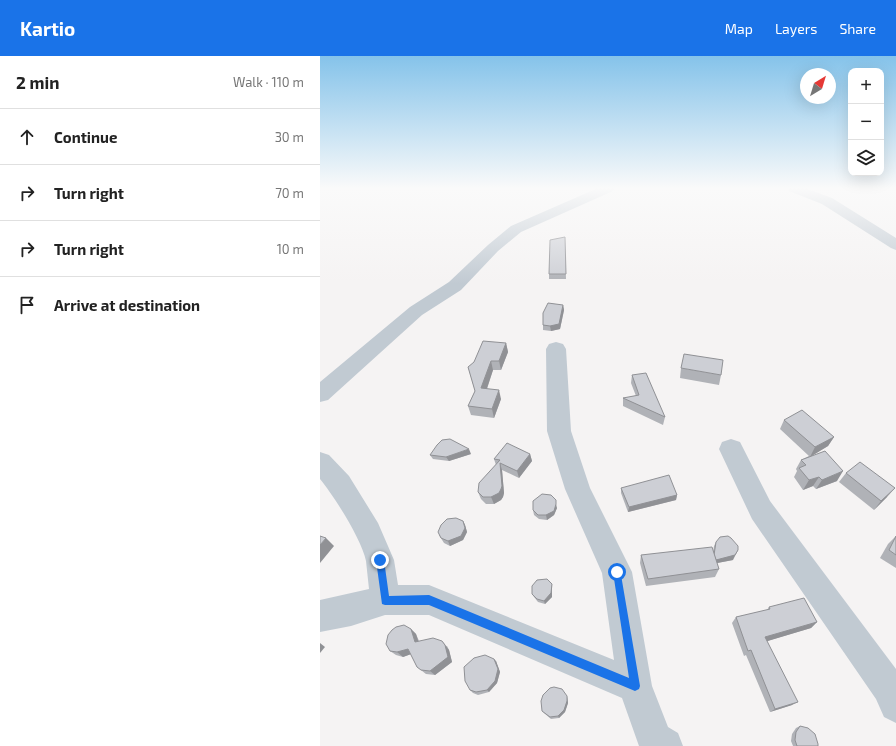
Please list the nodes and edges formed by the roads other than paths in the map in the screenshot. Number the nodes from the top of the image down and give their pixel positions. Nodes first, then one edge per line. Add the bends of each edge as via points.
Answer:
1 (536, 220) edge
2 (857, 220) edge
3 (896, 245) edge
4 (556, 349) dead end
5 (320, 394) edge
6 (731, 449) dead end
7 (320, 462) edge
8 (385, 600) junction
9 (320, 616) edge
10 (635, 686) junction
11 (896, 705) edge
12 (665, 746) edge

1 - 5 street via 516,229 455,286 416,311
2 - 3 street
4 - 10 street via 559,431 578,489 617,572
6 - 11 street via 761,510 888,687
7 - 8 street via 340,484 368,532 380,560
8 - 9 street
8 - 10 street via 429,600
10 - 12 street via 655,740

